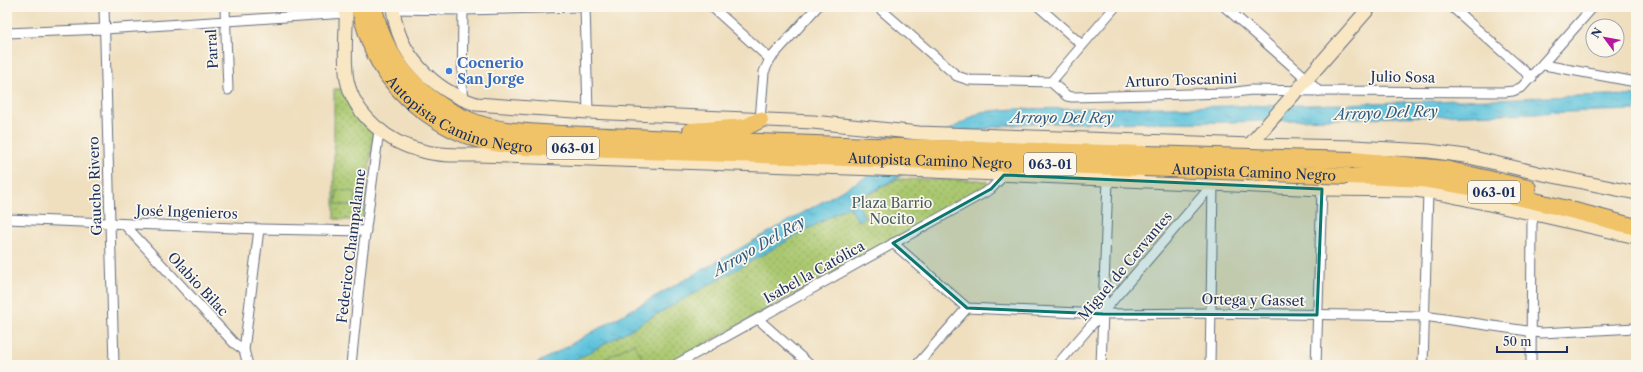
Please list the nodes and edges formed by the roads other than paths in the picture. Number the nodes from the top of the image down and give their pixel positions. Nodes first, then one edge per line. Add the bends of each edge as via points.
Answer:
1 (104, 7) edge
2 (225, 7) edge
3 (374, 7) edge
4 (578, 7) edge
5 (585, 7) edge
6 (712, 7) edge
7 (817, 7) edge
8 (878, 7) edge
9 (1039, 7) edge
10 (1115, 7) edge
11 (1225, 7) edge
12 (1370, 7) edge
13 (1452, 7) edge
14 (1593, 7) edge
15 (393, 8) edge
16 (463, 8) edge
17 (350, 9) edge
18 (225, 20) junction
19 (105, 29) junction
20 (7, 33) edge
21 (1082, 45) junction
22 (770, 60) junction
23 (1544, 65) junction
24 (1306, 78) junction
25 (1532, 78) junction
26 (1051, 82) junction
27 (1636, 82) edge
28 (228, 90) dead end
29 (1297, 90) junction
30 (1318, 91) junction
31 (462, 100) junction
32 (588, 112) junction
33 (760, 120) junction
34 (379, 130) junction
35 (611, 136) junction
36 (1250, 145) junction
37 (858, 157) junction
38 (1145, 161) junction
39 (1004, 175) junction
40 (1108, 180) junction
41 (1213, 184) junction
42 (1322, 189) junction
43 (1428, 192) junction
44 (1636, 193) edge
45 (1535, 214) junction
46 (1636, 215) edge
47 (7, 219) edge
48 (110, 223) junction
49 (124, 224) junction
50 (1636, 227) edge
51 (260, 229) junction
52 (366, 232) junction
53 (1636, 238) edge
54 (893, 243) junction
55 (967, 308) junction
56 (1211, 313) junction
57 (1103, 314) junction
58 (1317, 315) junction
59 (1424, 316) junction
60 (758, 319) junction
61 (1636, 328) edge
62 (1532, 332) junction
63 (244, 350) junction
64 (114, 365) edge
65 (248, 365) edge
66 (351, 365) edge
67 (676, 365) edge
68 (810, 365) edge
69 (917, 365) edge
70 (1058, 365) edge
71 (1101, 365) edge
72 (1210, 365) edge
73 (1316, 365) edge
74 (1423, 365) edge
75 (1531, 365) edge

1 - 19 street, Gaucho Rivero
2 - 18 street, Parral
3 - 35 highway, Autopista Camino Negro / 063-01 via 383,38 402,70 415,85 446,109 470,121 512,132
4 - 16 street
5 - 32 street
6 - 22 street
7 - 22 street
8 - 26 street via 957,76 969,80
9 - 21 street
10 - 21 street
11 - 24 street
12 - 24 street
13 - 25 street
14 - 23 street, Julio Sosa
15 - 16 street
15 - 31 street via 401,37 421,70
16 - 31 street
17 - 18 street
17 - 34 street via 345,63 350,91
17 - 37 highway, Autopista Camino Negro / 063-01 via 367,35 376,57 402,93 433,117 466,135 484,141 523,147
18 - 19 street
18 - 28 street, Parral
19 - 20 street
19 - 48 street, Gaucho Rivero
21 - 26 street
22 - 33 street via 764,72
23 - 25 street, Julio Sosa
23 - 27 street
24 - 29 street
24 - 30 street
25 - 30 street, Julio Sosa via 1522,87 1504,92
26 - 29 street, Arturo Toscanini via 1066,96 1072,97
29 - 30 street, Arturo Toscanini
29 - 36 street
31 - 32 street via 491,106
32 - 33 street
33 - 35 highway via 746,127
33 - 36 street via 813,122 919,133
34 - 37 street via 415,149 435,153
34 - 52 street, Federico Champalanne
35 - 37 highway, Autopista Camino Negro / 063-01
36 - 41 street
36 - 44 street via 1443,152
37 - 38 highway, Autopista Camino Negro / 063-01
37 - 38 highway, Autopista Camino Negro / 063-01 via 967,149
37 - 39 street via 932,171
38 - 46 highway, Autopista Camino Negro / 063-01, bridge via 1353,160 1410,165 1468,173
38 - 50 highway, Autopista Camino Negro / 063-01, bridge via 1408,178 1512,195
39 - 40 street
39 - 54 street, Isabel la Católica via 991,189
40 - 41 street
40 - 57 street
41 - 42 street
41 - 56 street
41 - 57 street, Miguel de Cervantes
42 - 43 street
42 - 58 street
43 - 45 street
43 - 59 street
45 - 53 street
45 - 62 street via 1532,223
47 - 48 street, José Ingenieros
48 - 49 street, José Ingenieros
48 - 64 street, Gaucho Rivero
49 - 51 street, José Ingenieros
49 - 63 street, Olabio Bilac via 234,343
51 - 52 street, José Ingenieros
51 - 63 street
52 - 66 street, Federico Champalanne
54 - 55 street
54 - 60 street, Isabel la Católica
55 - 57 street, Ortega y Gasset
55 - 69 street
56 - 57 street, Ortega y Gasset
56 - 58 street, Ortega y Gasset
56 - 72 street
57 - 70 street, Miguel de Cervantes
57 - 71 street
58 - 59 street, Ortega y Gasset
58 - 73 street
59 - 62 street, Ortega y Gasset
59 - 74 street
60 - 67 street, Isabel la Católica
60 - 68 street
61 - 62 street, Ortega y Gasset
62 - 75 street
63 - 65 street

